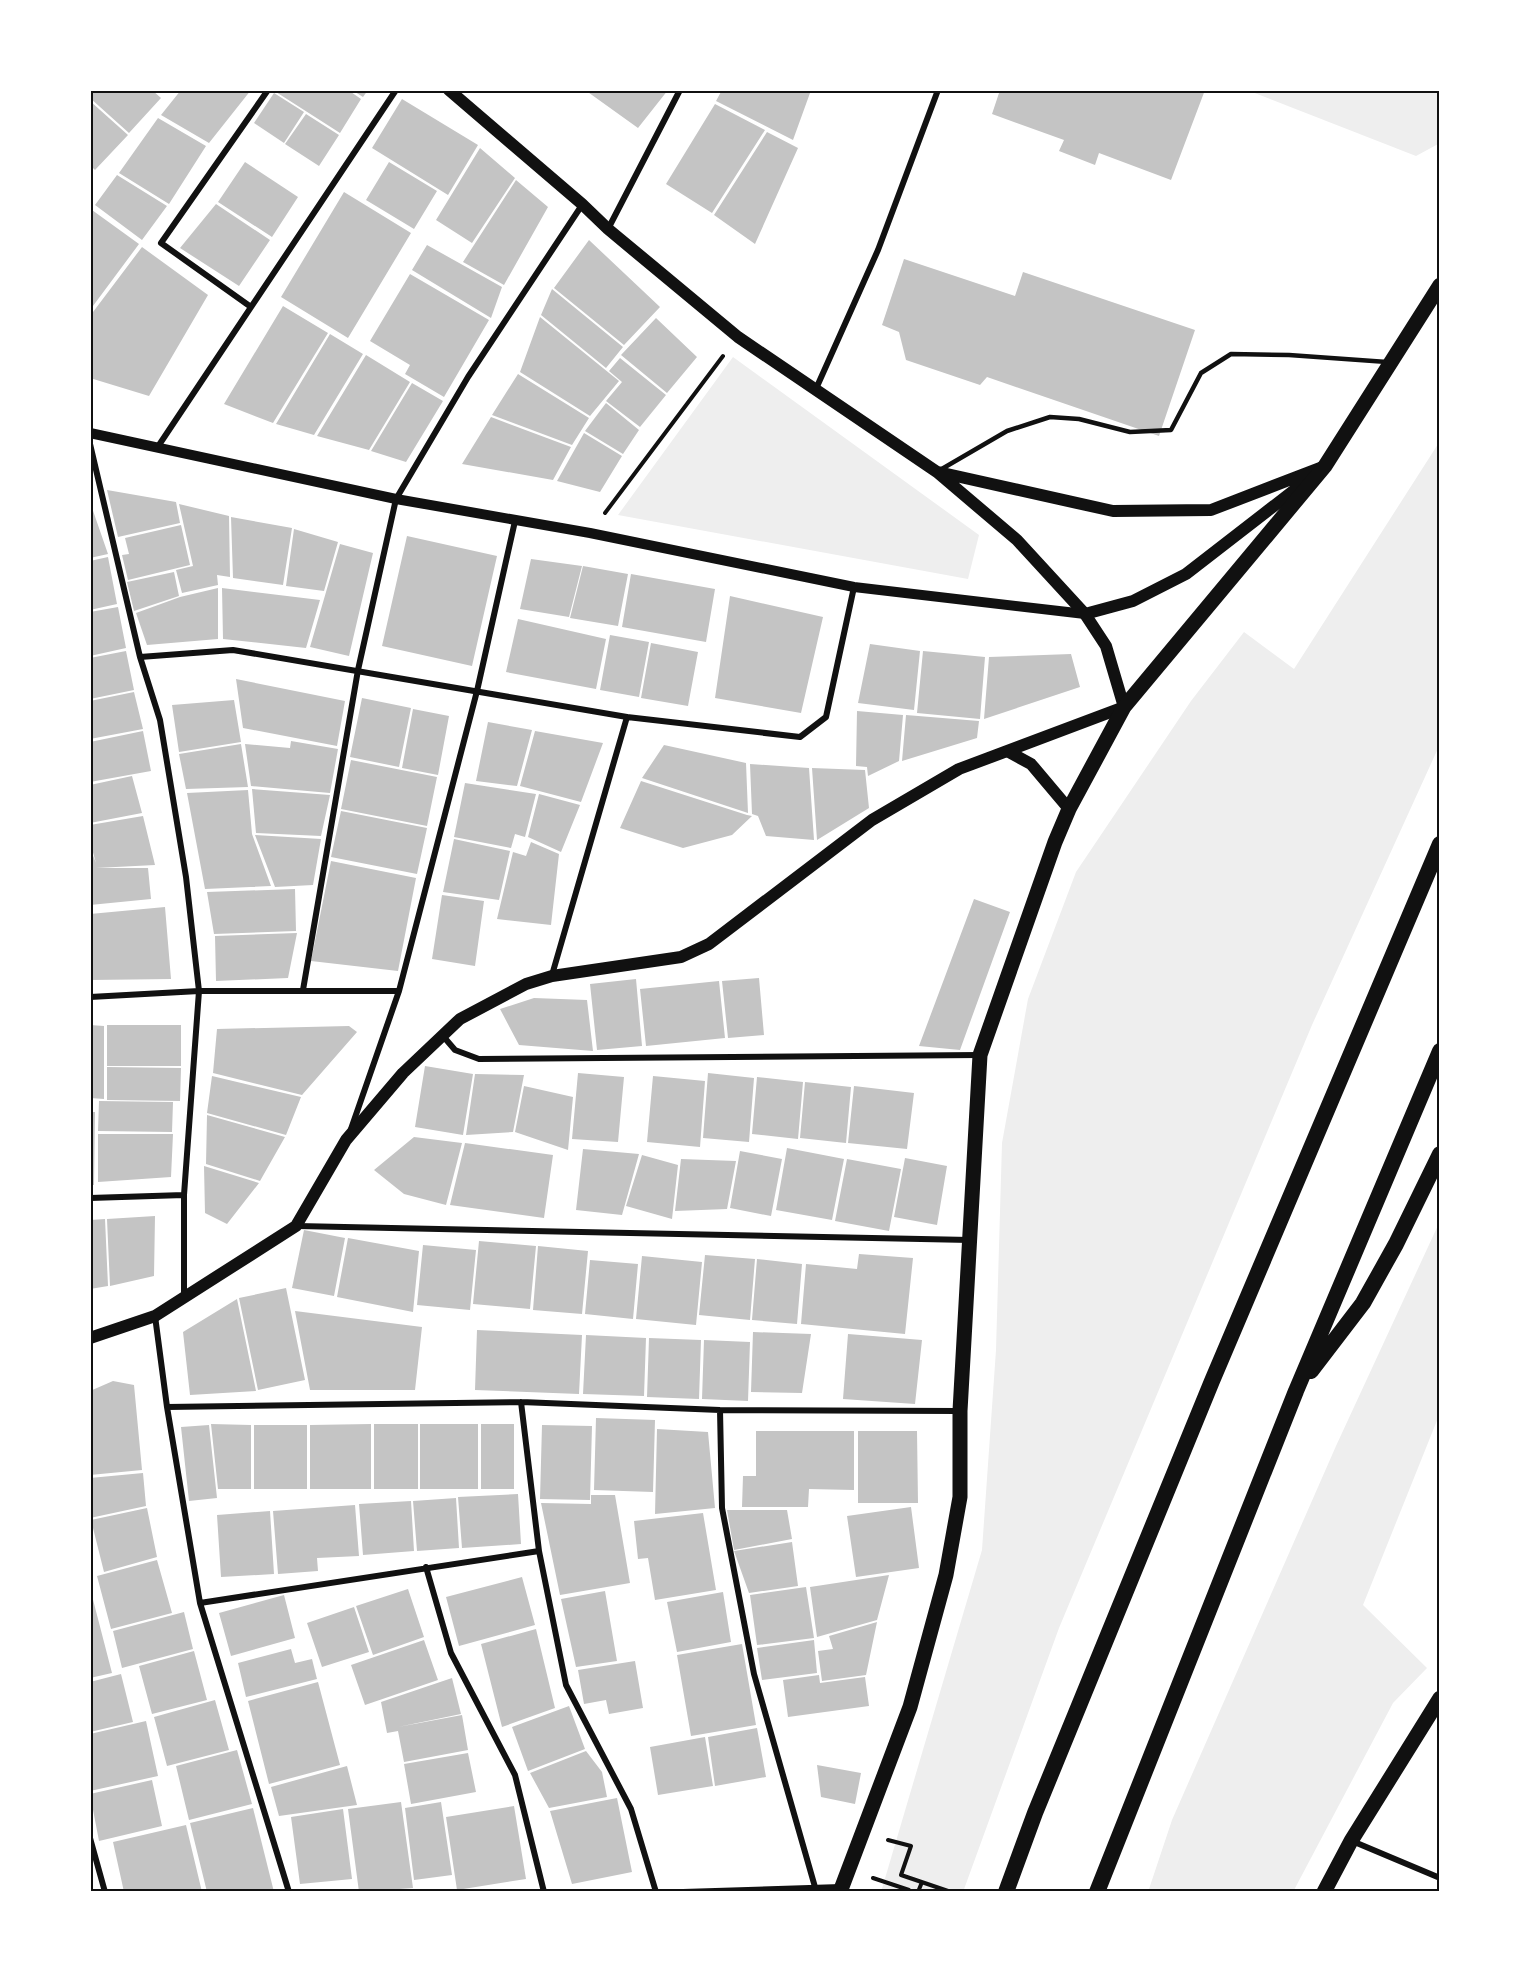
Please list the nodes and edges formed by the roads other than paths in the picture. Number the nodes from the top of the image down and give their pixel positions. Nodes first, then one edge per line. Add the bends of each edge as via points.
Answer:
1 (268, 90) edge
2 (396, 90) edge
3 (449, 90) edge
4 (680, 90) edge
5 (938, 90) edge
6 (582, 204) junction
7 (608, 229) junction
8 (1440, 285) edge
9 (251, 307) junction
10 (1390, 363) junction
11 (815, 391) junction
12 (90, 433) edge
13 (90, 444) edge
14 (157, 448) junction
15 (1325, 466) junction
16 (937, 472) junction
17 (396, 499) junction
18 (515, 521) junction
19 (854, 587) junction
20 (1085, 614) junction
21 (140, 657) junction
22 (358, 670) junction
23 (477, 691) junction
24 (1124, 707) junction
25 (627, 717) junction
26 (1009, 752) junction
27 (1068, 809) junction
28 (1440, 844) edge
29 (552, 976) junction
30 (303, 990) junction
31 (199, 991) junction
32 (399, 991) junction
33 (90, 997) edge
34 (441, 1034) junction
35 (1440, 1051) edge
36 (980, 1055) junction
37 (346, 1140) junction
38 (1440, 1154) edge
39 (184, 1195) junction
40 (90, 1198) edge
41 (296, 1226) junction
42 (970, 1240) junction
43 (184, 1296) junction
44 (155, 1316) junction
45 (90, 1338) edge
46 (1296, 1391) junction
47 (521, 1402) junction
48 (167, 1407) junction
49 (720, 1410) junction
50 (960, 1411) junction
51 (539, 1551) junction
52 (426, 1567) junction
53 (200, 1603) junction
54 (1440, 1698) edge
55 (90, 1838) edge
56 (1351, 1841) junction
57 (1440, 1878) edge
58 (815, 1887) junction
59 (841, 1889) edge
60 (105, 1892) edge
61 (289, 1892) edge
62 (544, 1892) edge
63 (656, 1892) edge
64 (682, 1892) edge
65 (1006, 1892) edge
66 (1097, 1892) edge
67 (1324, 1892) edge

1 - 9 street via 161,243
2 - 9 street
3 - 6 main road
4 - 7 street
5 - 11 street via 878,250
6 - 7 main road
6 - 17 street via 468,377
7 - 11 main road via 738,337
8 - 10 main road
9 - 14 street
10 - 15 main road
10 - 16 lane via 1231,354 1201,373 1171,430 1130,432 1079,419 1050,417 1006,431
11 - 16 main road
12 - 14 street
13 - 21 street
14 - 17 street
15 - 16 main road via 1211,510 1113,511
15 - 20 main road via 1186,574 1133,601
15 - 24 main road
16 - 20 main road via 1017,540
17 - 18 street
17 - 22 street
18 - 19 street
18 - 23 street
19 - 20 street
19 - 25 street via 826,717 800,737
20 - 24 main road via 1106,646
21 - 22 street via 233,650
21 - 31 street via 160,720 186,877
22 - 23 street
22 - 30 street
23 - 25 street
23 - 32 street
24 - 26 main road
24 - 27 main road
25 - 29 street
26 - 27 main road via 1031,764
26 - 29 main road via 959,770 872,820 709,944 681,957
27 - 36 main road
28 - 65 highway via 1212,1381
29 - 34 main road via 526,984
30 - 31 street
30 - 32 street
31 - 33 street
31 - 39 street
32 - 37 street
34 - 36 street via 455,1050 479,1059
34 - 37 main road
35 - 46 highway
36 - 42 main road
37 - 41 main road
38 - 46 highway via 1363,1303
39 - 40 street
39 - 43 street
41 - 42 street
41 - 43 main road
42 - 50 main road
43 - 44 main road
44 - 45 main road
44 - 48 street
46 - 66 highway
47 - 48 street
47 - 49 street
47 - 51 street
48 - 53 street
49 - 50 street
49 - 58 street via 722,1508 754,1674
50 - 59 main road via 960,1497 946,1575 910,1707
51 - 52 street
51 - 63 street via 566,1685 631,1809
52 - 53 street
52 - 62 street via 451,1653 514,1775
53 - 61 street
54 - 56 main road
55 - 60 street
56 - 57 street
56 - 67 main road
58 - 59 street
58 - 64 street

